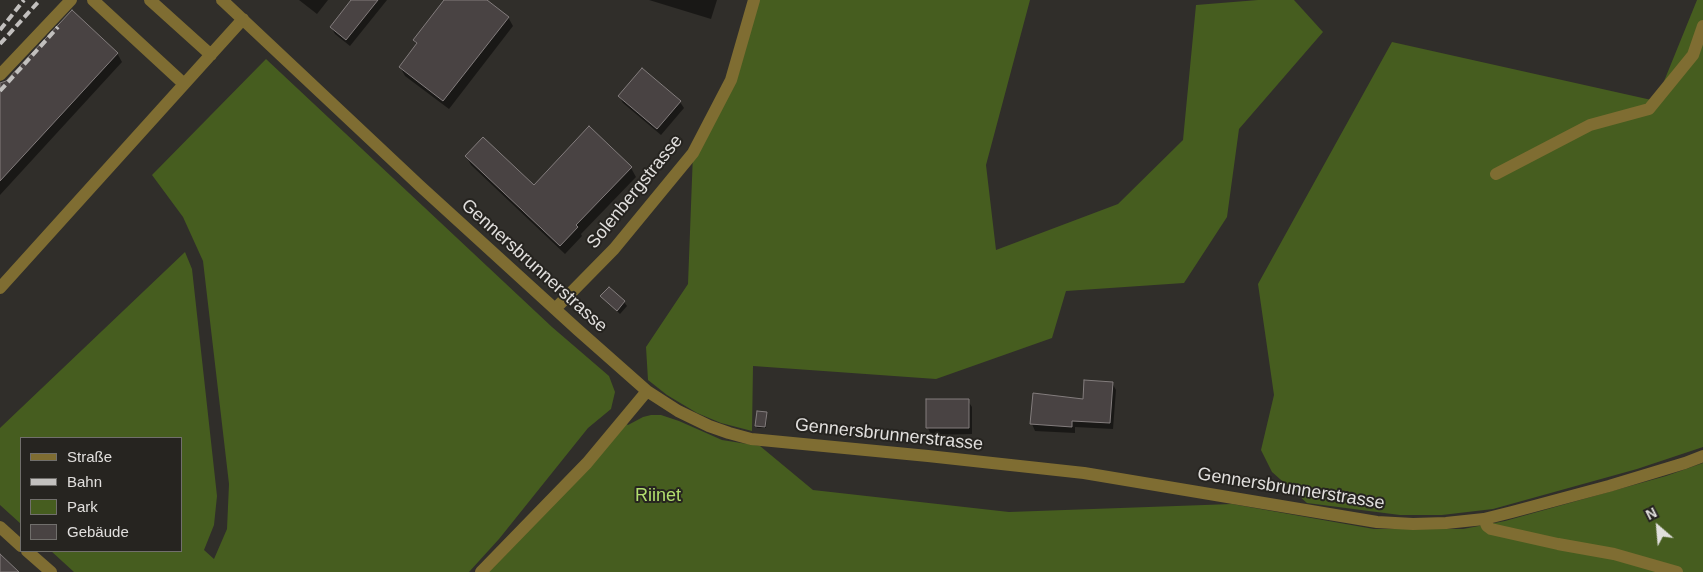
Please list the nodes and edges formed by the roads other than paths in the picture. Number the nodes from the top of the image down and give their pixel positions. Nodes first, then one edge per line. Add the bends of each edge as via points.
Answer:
1 (71, 0) edge
2 (93, 0) edge
3 (150, 0) edge
4 (222, 0) edge
5 (754, 0) edge
6 (243, 20) junction
7 (1703, 26) edge
8 (211, 55) junction
9 (0, 75) edge
10 (184, 84) junction
11 (1496, 174) dead end
12 (0, 288) edge
13 (555, 309) junction
14 (647, 391) junction
15 (1703, 456) edge
16 (1484, 518) junction
17 (0, 527) edge
18 (20, 545) edge
19 (28, 552) edge
20 (51, 572) edge
21 (481, 572) edge
22 (1677, 572) edge

1 - 9 street
2 - 10 street
3 - 8 street
4 - 6 street, Gennersbrunnerstrasse
5 - 13 street, Solenbergstrasse via 731,80 693,153 614,249
6 - 8 street
6 - 13 street, Gennersbrunnerstrasse
7 - 11 street via 1693,55 1649,109 1590,126
8 - 10 street
10 - 12 street
13 - 14 street, Gennersbrunnerstrasse
14 - 16 street, Gennersbrunnerstrasse via 709,426 751,438 1076,472 1377,522 1446,523
14 - 21 street via 587,463
15 - 16 street, Gennersbrunnerstrasse via 1609,486
16 - 22 street via 1491,529 1614,554
17 - 18 street
19 - 20 street

